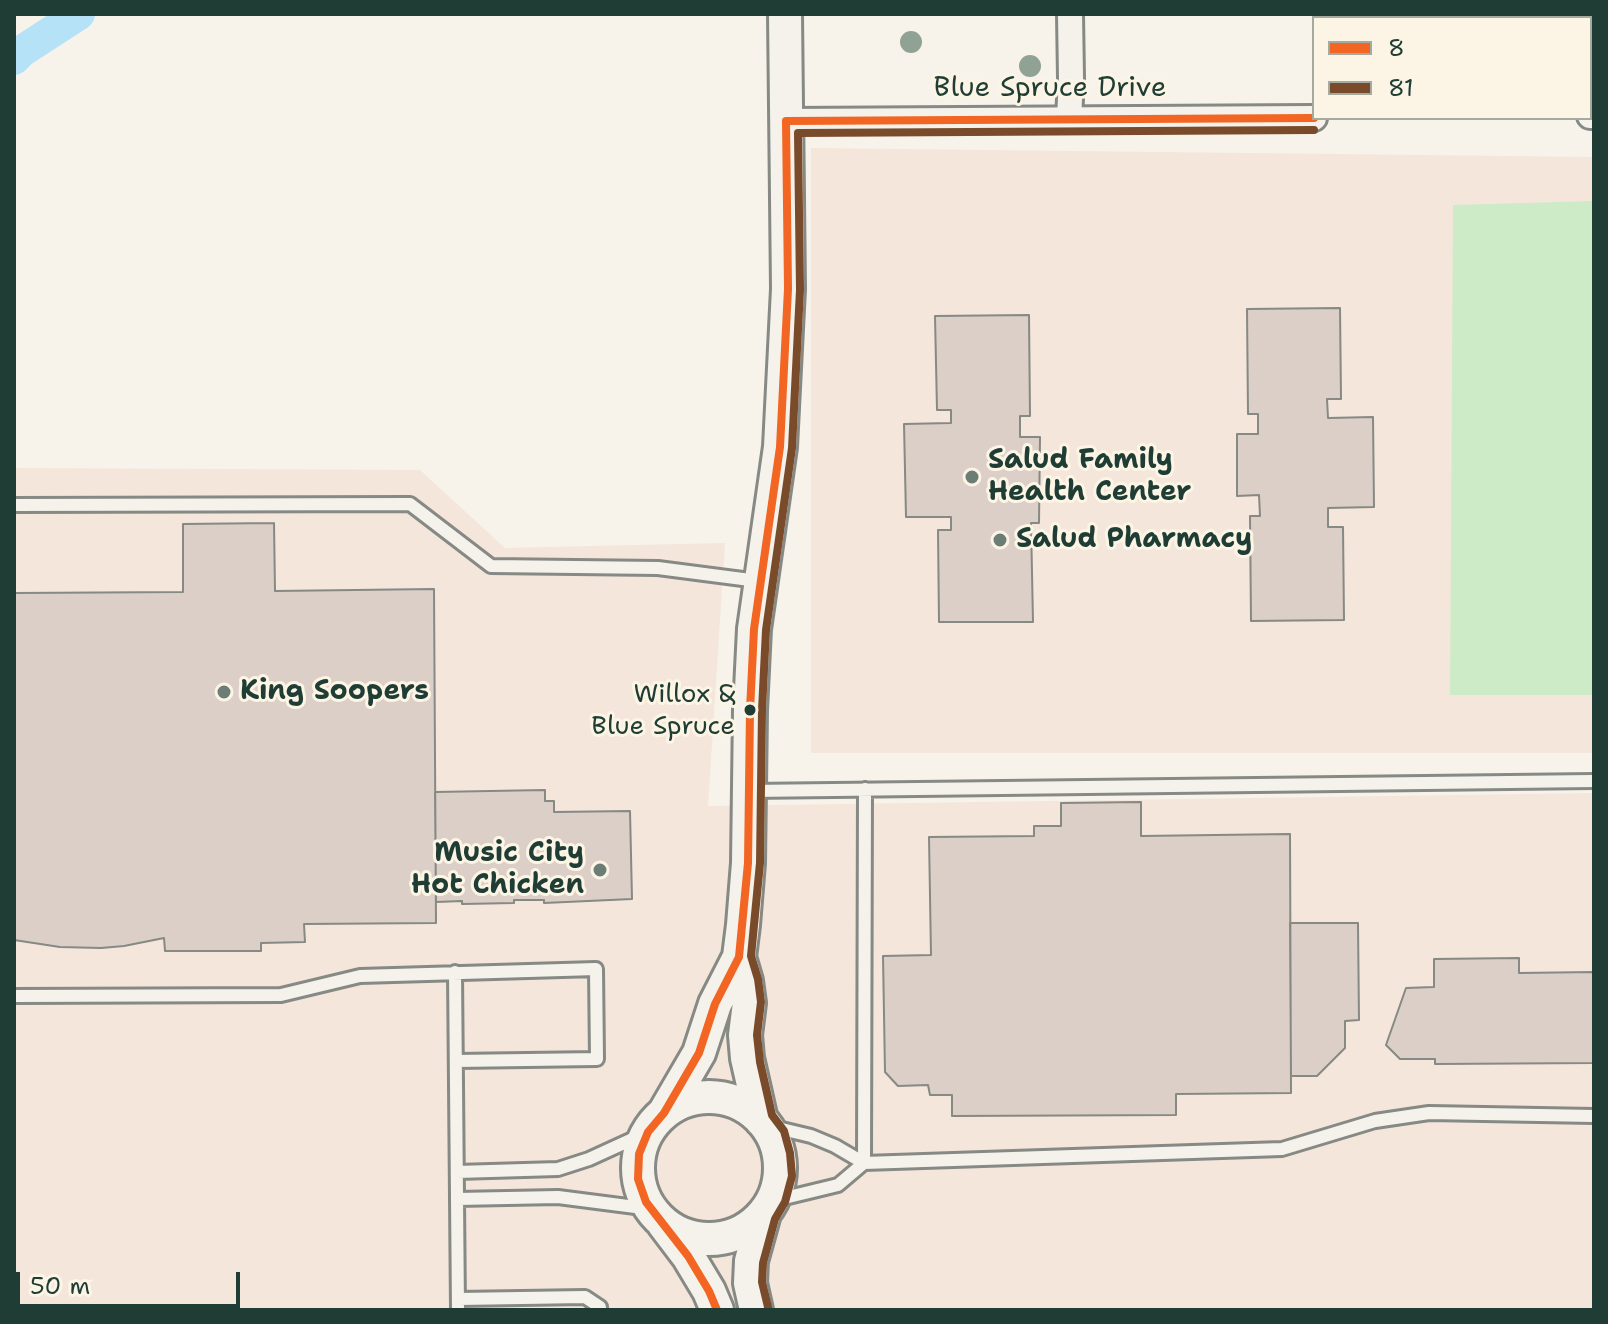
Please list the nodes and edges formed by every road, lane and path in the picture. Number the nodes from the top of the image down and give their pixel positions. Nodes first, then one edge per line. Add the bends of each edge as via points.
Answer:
1 (785, 14) edge
2 (1070, 14) edge
3 (1312, 118) edge
4 (1069, 119) junction
5 (786, 121) junction
6 (14, 505) edge
7 (761, 582) junction
8 (1594, 781) edge
9 (865, 789) junction
10 (748, 791) junction
11 (739, 957) junction
12 (455, 972) junction
13 (14, 996) edge
14 (456, 1061) junction
15 (1594, 1116) edge
16 (656, 1122) junction
17 (763, 1122) junction
18 (864, 1163) junction
19 (457, 1172) junction
20 (457, 1199) junction
21 (768, 1207) junction
22 (656, 1215) junction
23 (458, 1305) edge
24 (600, 1310) edge
25 (717, 1310) edge
26 (756, 1310) edge

1 - 5 main road
2 - 4 street
3 - 4 street, Blue Spruce Drive
4 - 5 street, Blue Spruce Drive
5 - 7 main road via 788,289 780,447
6 - 7 lane via 410,504 491,566 658,568
7 - 10 main road via 754,629
8 - 9 lane
9 - 10 lane
9 - 18 lane
10 - 11 main road
11 - 16 main road via 715,1004 699,1053
11 - 17 main road via 749,1003 747,1058
12 - 13 lane via 360,976 281,995
12 - 14 lane
12 - 14 lane via 596,969 597,1059
14 - 19 lane
15 - 18 lane via 1429,1113 1375,1121 1282,1149
16 - 17 main road via 682,1102 703,1097 744,1106
16 - 19 lane via 589,1159 558,1169
16 - 22 main road via 639,1154 638,1179
17 - 18 lane via 823,1141
17 - 21 main road via 779,1156 780,1177
18 - 21 lane via 838,1185
19 - 20 lane
20 - 22 lane via 558,1197
20 - 23 lane
21 - 22 main road via 746,1229 702,1240 680,1233
21 - 26 main road via 751,1261
22 - 25 main road via 688,1256
23 - 24 lane via 585,1297

